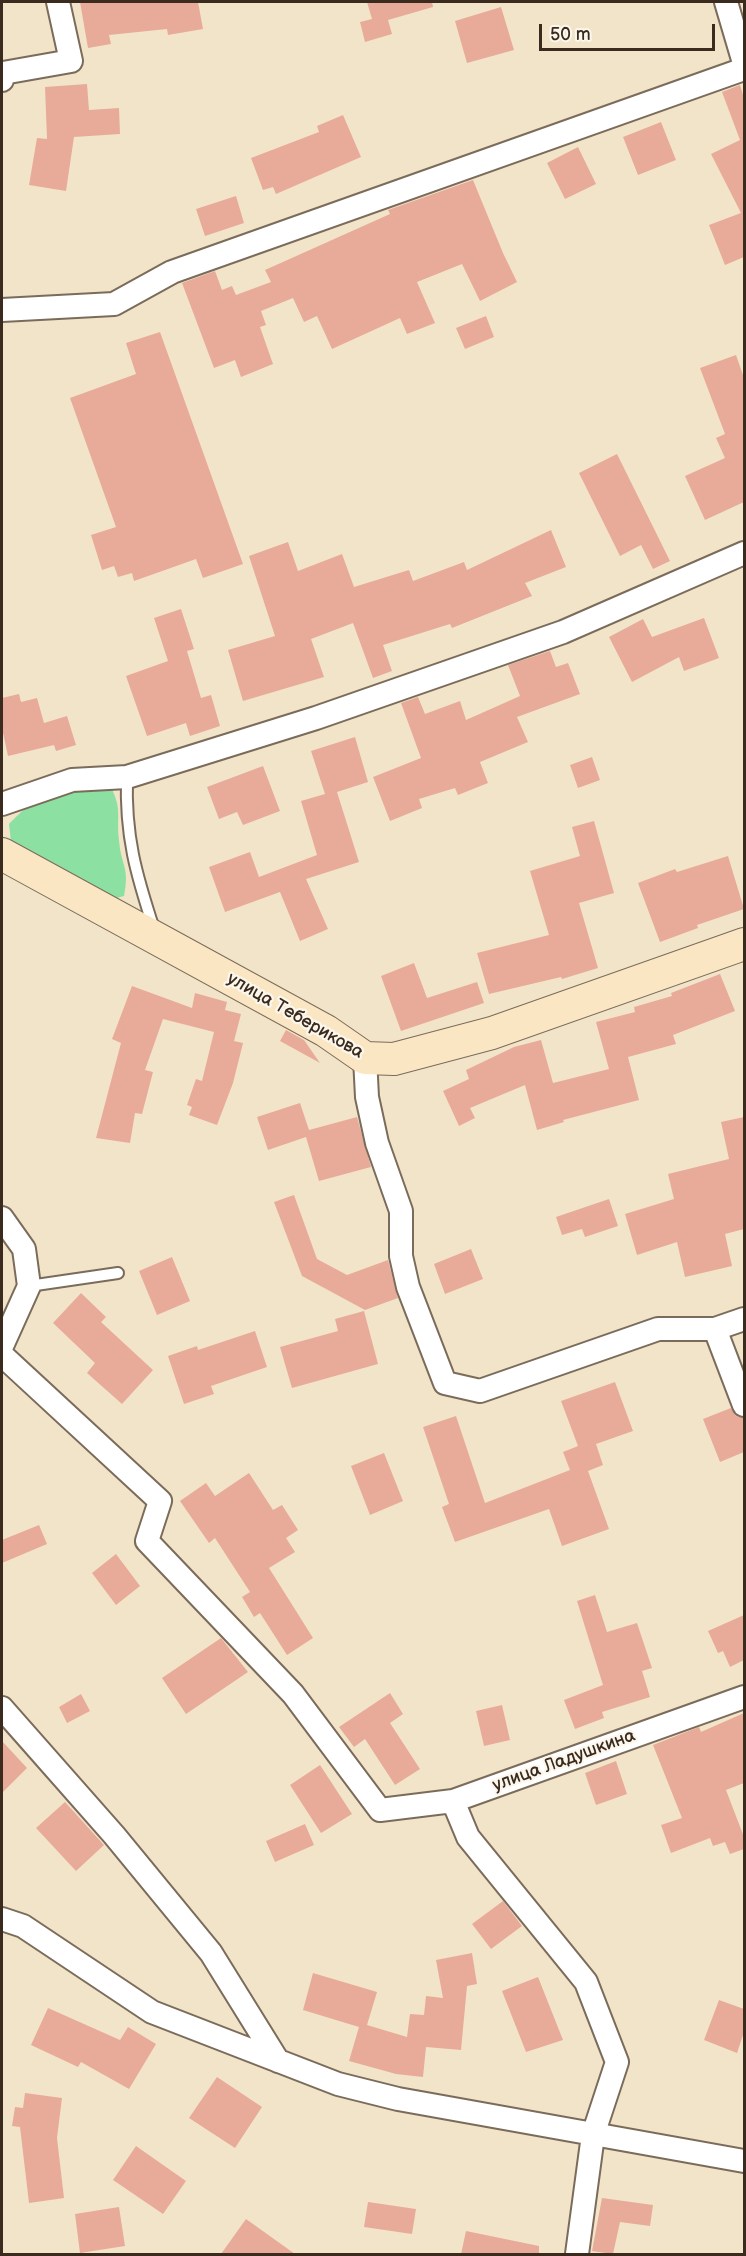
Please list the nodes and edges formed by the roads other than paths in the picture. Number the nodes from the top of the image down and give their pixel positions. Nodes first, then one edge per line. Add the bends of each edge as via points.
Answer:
1 (58, 2) edge
2 (726, 2) edge
3 (744, 63) edge
4 (744, 69) edge
5 (2, 80) edge
6 (2, 310) edge
7 (744, 553) edge
8 (127, 777) junction
9 (2, 804) edge
10 (3, 859) edge
11 (157, 938) junction
12 (744, 944) edge
13 (365, 1058) junction
14 (2, 1218) edge
15 (118, 1273) dead end
16 (29, 1286) junction
17 (744, 1319) edge
18 (715, 1329) junction
19 (2, 1346) edge
20 (2, 1355) edge
21 (744, 1404) edge
22 (744, 1697) edge
23 (2, 1708) edge
24 (453, 1801) junction
25 (2, 1919) edge
26 (278, 2061) junction
27 (593, 2135) junction
28 (744, 2161) edge
29 (577, 2254) edge

1 - 5 street via 71,61 3,73
2 - 3 street
4 - 6 street via 172,272 114,304
7 - 8 street via 563,632 316,718
8 - 9 street via 72,780
8 - 11 lane via 130,848
10 - 11 street, улица Теберикова
11 - 13 street, улица Теберикова via 326,1031
12 - 13 street, улица Теберикова via 492,1033 394,1059
13 - 18 street via 367,1097 377,1143 401,1211 400,1257 445,1383 480,1391 658,1329
14 - 16 street via 24,1250
15 - 16 lane
16 - 19 street
17 - 18 street
18 - 21 street
20 - 24 street, улица Ладушкина via 160,1501 147,1541 293,1694 380,1810
22 - 24 street, улица Ладушкина
23 - 26 street via 212,1953
24 - 27 street via 468,1837 586,1982 616,2062
25 - 26 street via 23,1926 152,2012
26 - 27 street via 338,2084 398,2099
27 - 28 street
27 - 29 street

